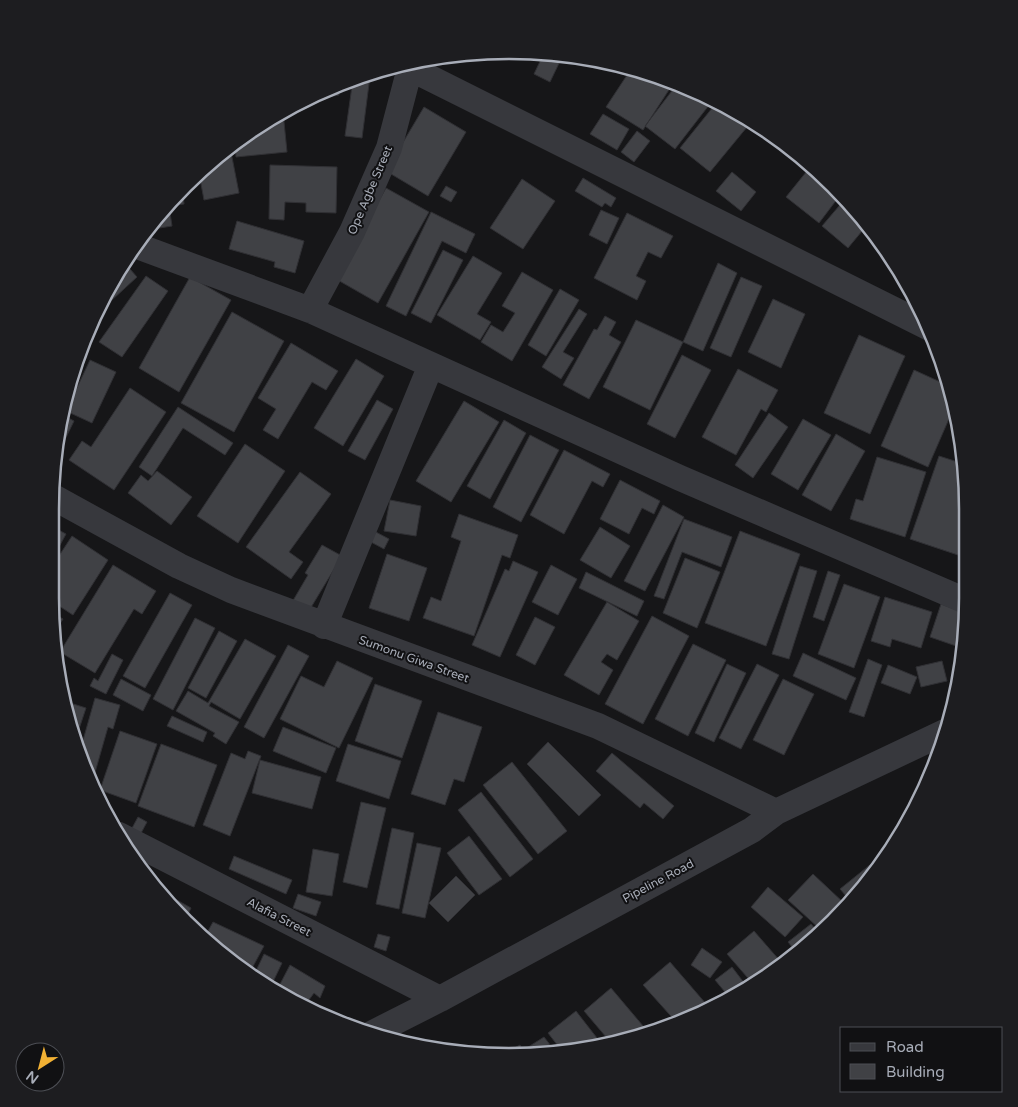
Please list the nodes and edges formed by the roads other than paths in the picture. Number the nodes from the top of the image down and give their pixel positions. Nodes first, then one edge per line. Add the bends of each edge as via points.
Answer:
1 (416, 68) edge
2 (408, 70) edge
3 (143, 248) edge
4 (310, 310) junction
5 (918, 322) edge
6 (431, 365) junction
7 (59, 500) edge
8 (959, 598) edge
9 (324, 626) junction
10 (937, 736) edge
11 (776, 812) junction
12 (130, 841) edge
13 (440, 999) junction
14 (380, 1029) edge

1 - 5 street
2 - 4 street, Ope Agbe Street via 389,148 352,232
3 - 4 street
4 - 6 street
6 - 8 street via 689,482
6 - 9 street
7 - 9 street, Sumonu Giwa Street via 179,566
9 - 11 street, Sumonu Giwa Street via 598,726
10 - 11 street, Pipeline Road
11 - 13 street, Pipeline Road via 752,830
12 - 13 street, Alafia Street
13 - 14 street, Pipeline Road

